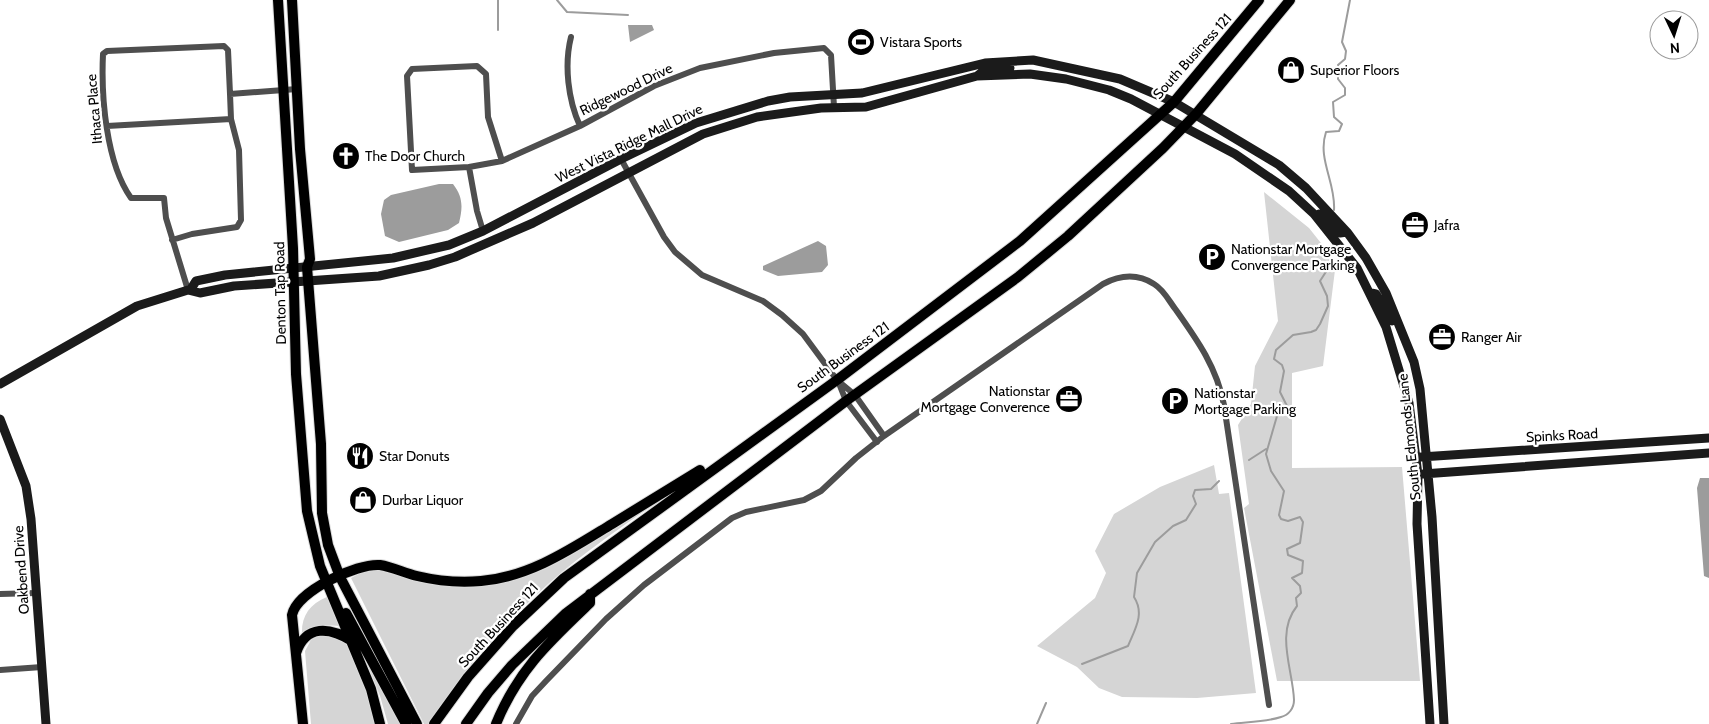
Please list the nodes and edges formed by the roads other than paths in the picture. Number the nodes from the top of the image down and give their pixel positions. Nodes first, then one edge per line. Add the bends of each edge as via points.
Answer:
1 (278, 0) edge
2 (292, 0) edge
3 (1259, 0) edge
4 (1290, 0) edge
5 (571, 37) dead end
6 (1024, 61) junction
7 (939, 74) junction
8 (1030, 74) junction
9 (1097, 74) junction
10 (978, 76) junction
11 (297, 89) junction
12 (285, 90) junction
13 (230, 94) junction
14 (834, 95) junction
15 (905, 95) junction
16 (1174, 102) junction
17 (834, 108) junction
18 (1159, 114) junction
19 (1196, 114) junction
20 (231, 119) junction
21 (107, 126) junction
22 (580, 126) junction
23 (1183, 127) junction
24 (621, 159) junction
25 (502, 160) junction
26 (469, 167) junction
27 (628, 172) junction
28 (1314, 214) junction
29 (484, 231) junction
30 (1347, 232) junction
31 (172, 240) junction
32 (483, 246) junction
33 (308, 267) junction
34 (292, 268) junction
35 (308, 281) junction
36 (292, 282) junction
37 (190, 290) junction
38 (1370, 293) junction
39 (1400, 325) junction
40 (837, 380) junction
41 (0, 384) edge
42 (855, 395) junction
43 (846, 401) junction
44 (299, 407) junction
45 (318, 408) junction
46 (0, 419) edge
47 (765, 431) junction
48 (884, 436) junction
49 (1709, 438) edge
50 (877, 442) junction
51 (1709, 453) edge
52 (1416, 457) junction
53 (1427, 457) junction
54 (1428, 474) junction
55 (1418, 475) junction
56 (331, 554) junction
57 (358, 568) junction
58 (321, 569) junction
59 (340, 577) junction
60 (327, 582) junction
61 (37, 593) junction
62 (0, 594) edge
63 (590, 594) junction
64 (307, 595) junction
65 (337, 603) junction
66 (352, 641) junction
67 (295, 657) junction
68 (42, 667) junction
69 (0, 670) edge
70 (1428, 696) junction
71 (1442, 699) junction
72 (1269, 705) dead end
73 (407, 719) edge
74 (46, 724) edge
75 (303, 724) edge
76 (380, 724) edge
77 (417, 724) edge
78 (434, 724) edge
79 (466, 724) edge
80 (496, 724) edge
81 (516, 724) edge
82 (1430, 724) edge
83 (1444, 724) edge

1 - 12 main road, Denton Tap Road
2 - 11 main road, Denton Tap Road
3 - 16 main road, South Business 121
4 - 19 main road
5 - 22 street via 567,54 572,109
6 - 7 main road, West Vista Ridge Mall Drive via 985,63
6 - 9 main road, West Vista Ridge Mall Drive via 1033,60
6 - 10 main road via 1015,67 986,69
7 - 14 main road, West Vista Ridge Mall Drive via 862,93
7 - 15 main road via 908,89
8 - 9 main road via 1042,69
8 - 10 main road, West Vista Ridge Mall Drive
8 - 18 main road, West Vista Ridge Mall Drive via 1109,90
9 - 16 main road, West Vista Ridge Mall Drive via 1120,79
10 - 15 main road, West Vista Ridge Mall Drive
11 - 12 street
11 - 33 main road, Denton Tap Road
12 - 13 street
12 - 34 main road, Denton Tap Road
13 - 20 street
13 - 21 street, Ithaca Place via 228,50 224,46 107,50 103,54 102,75
14 - 17 street, Ridgewood Drive
14 - 22 street, Ridgewood Drive via 831,55 824,48 774,53 700,68 654,86
14 - 24 main road, West Vista Ridge Mall Drive via 790,97 742,108 696,123
15 - 17 main road, West Vista Ridge Mall Drive via 866,106
16 - 18 main road, South Business 121
16 - 19 main road, South Edmonds Lane
17 - 27 main road, West Vista Ridge Mall Drive via 787,112 732,125 704,134
18 - 23 main road, South Edmonds Lane
18 - 40 main road, South Business 121 via 1020,241
19 - 23 main road
19 - 30 main road, South Edmonds Lane via 1279,165 1306,188
20 - 21 street
20 - 31 street via 239,150 241,220 237,227
21 - 31 street, Ithaca Place via 110,149 127,193 131,198 164,198
22 - 25 street, Ridgewood Drive
23 - 28 main road, South Edmonds Lane via 1235,154 1289,191
23 - 42 main road via 1068,236
24 - 27 street
24 - 29 main road, West Vista Ridge Mall Drive
25 - 26 street, Ridgewood Drive
25 - 26 street, Ridgewood Drive via 488,117 486,74 477,66 412,69 407,76 412,170
26 - 29 street
27 - 32 main road, West Vista Ridge Mall Drive
27 - 40 street via 664,237 688,265 702,276 763,301 782,315 803,334
28 - 30 main road via 1321,214 1340,233
28 - 38 main road, South Edmonds Lane via 1357,268
29 - 32 main road
29 - 33 main road, West Vista Ridge Mall Drive via 415,254
30 - 39 main road, South Edmonds Lane via 1386,293
31 - 37 street, Ithaca Place
32 - 35 main road, West Vista Ridge Mall Drive via 429,265 379,276
33 - 34 main road, West Vista Ridge Mall Drive
33 - 35 main road, Denton Tap Road
34 - 36 main road, Denton Tap Road
34 - 37 main road, West Vista Ridge Mall Drive via 196,281
35 - 36 main road, West Vista Ridge Mall Drive
35 - 45 main road, Denton Tap Road
36 - 37 main road, West Vista Ridge Mall Drive via 234,286 200,293
36 - 44 main road, Denton Tap Road
37 - 41 main road via 137,306
38 - 39 main road via 1376,294 1393,323
38 - 52 main road, South Edmonds Lane via 1386,327 1406,388
39 - 53 main road, South Edmonds Lane via 1417,372
40 - 42 street
40 - 43 street
40 - 47 main road, South Business 121
42 - 43 main road
42 - 48 street
43 - 50 street
43 - 63 main road
44 - 45 main road
44 - 58 main road, Denton Tap Road via 307,511
45 - 56 main road, Denton Tap Road via 322,513
46 - 61 main road, Oakbend Drive via 26,486 32,519
47 - 57 main road via 557,558 519,573 500,579 463,582 416,576 381,565
47 - 78 main road, South Business 121 via 557,584 513,626 468,677
48 - 50 street
48 - 72 street via 1103,284 1124,276 1154,284 1202,347 1221,390
49 - 53 main road, Spinks Road
50 - 81 street via 821,491 804,500 732,518 644,585 539,688
51 - 54 main road, Spinks Road
52 - 53 main road, Spinks Road
52 - 55 main road, South Edmonds Lane
53 - 54 main road, South Edmonds Lane
54 - 55 main road, Spinks Road
54 - 71 main road, South Edmonds Lane
55 - 70 main road, South Edmonds Lane
56 - 57 main road via 346,566
56 - 59 main road, Denton Tap Road
57 - 59 main road
58 - 60 main road, Denton Tap Road
58 - 64 main road
59 - 60 main road
59 - 73 main road, Denton Tap Road
60 - 64 main road
60 - 65 main road, Denton Tap Road
61 - 62 street
61 - 68 main road, Oakbend Drive
63 - 79 main road via 541,635 512,665
63 - 80 main road via 590,603 539,651 516,684
64 - 67 main road via 294,608
65 - 66 main road
65 - 73 main road via 346,613
66 - 67 main road via 338,632 324,629 305,638
66 - 76 main road
67 - 75 main road
68 - 69 street
68 - 74 main road, Oakbend Drive
70 - 71 main road
70 - 82 main road, South Edmonds Lane
71 - 83 main road, South Edmonds Lane
73 - 77 main road

